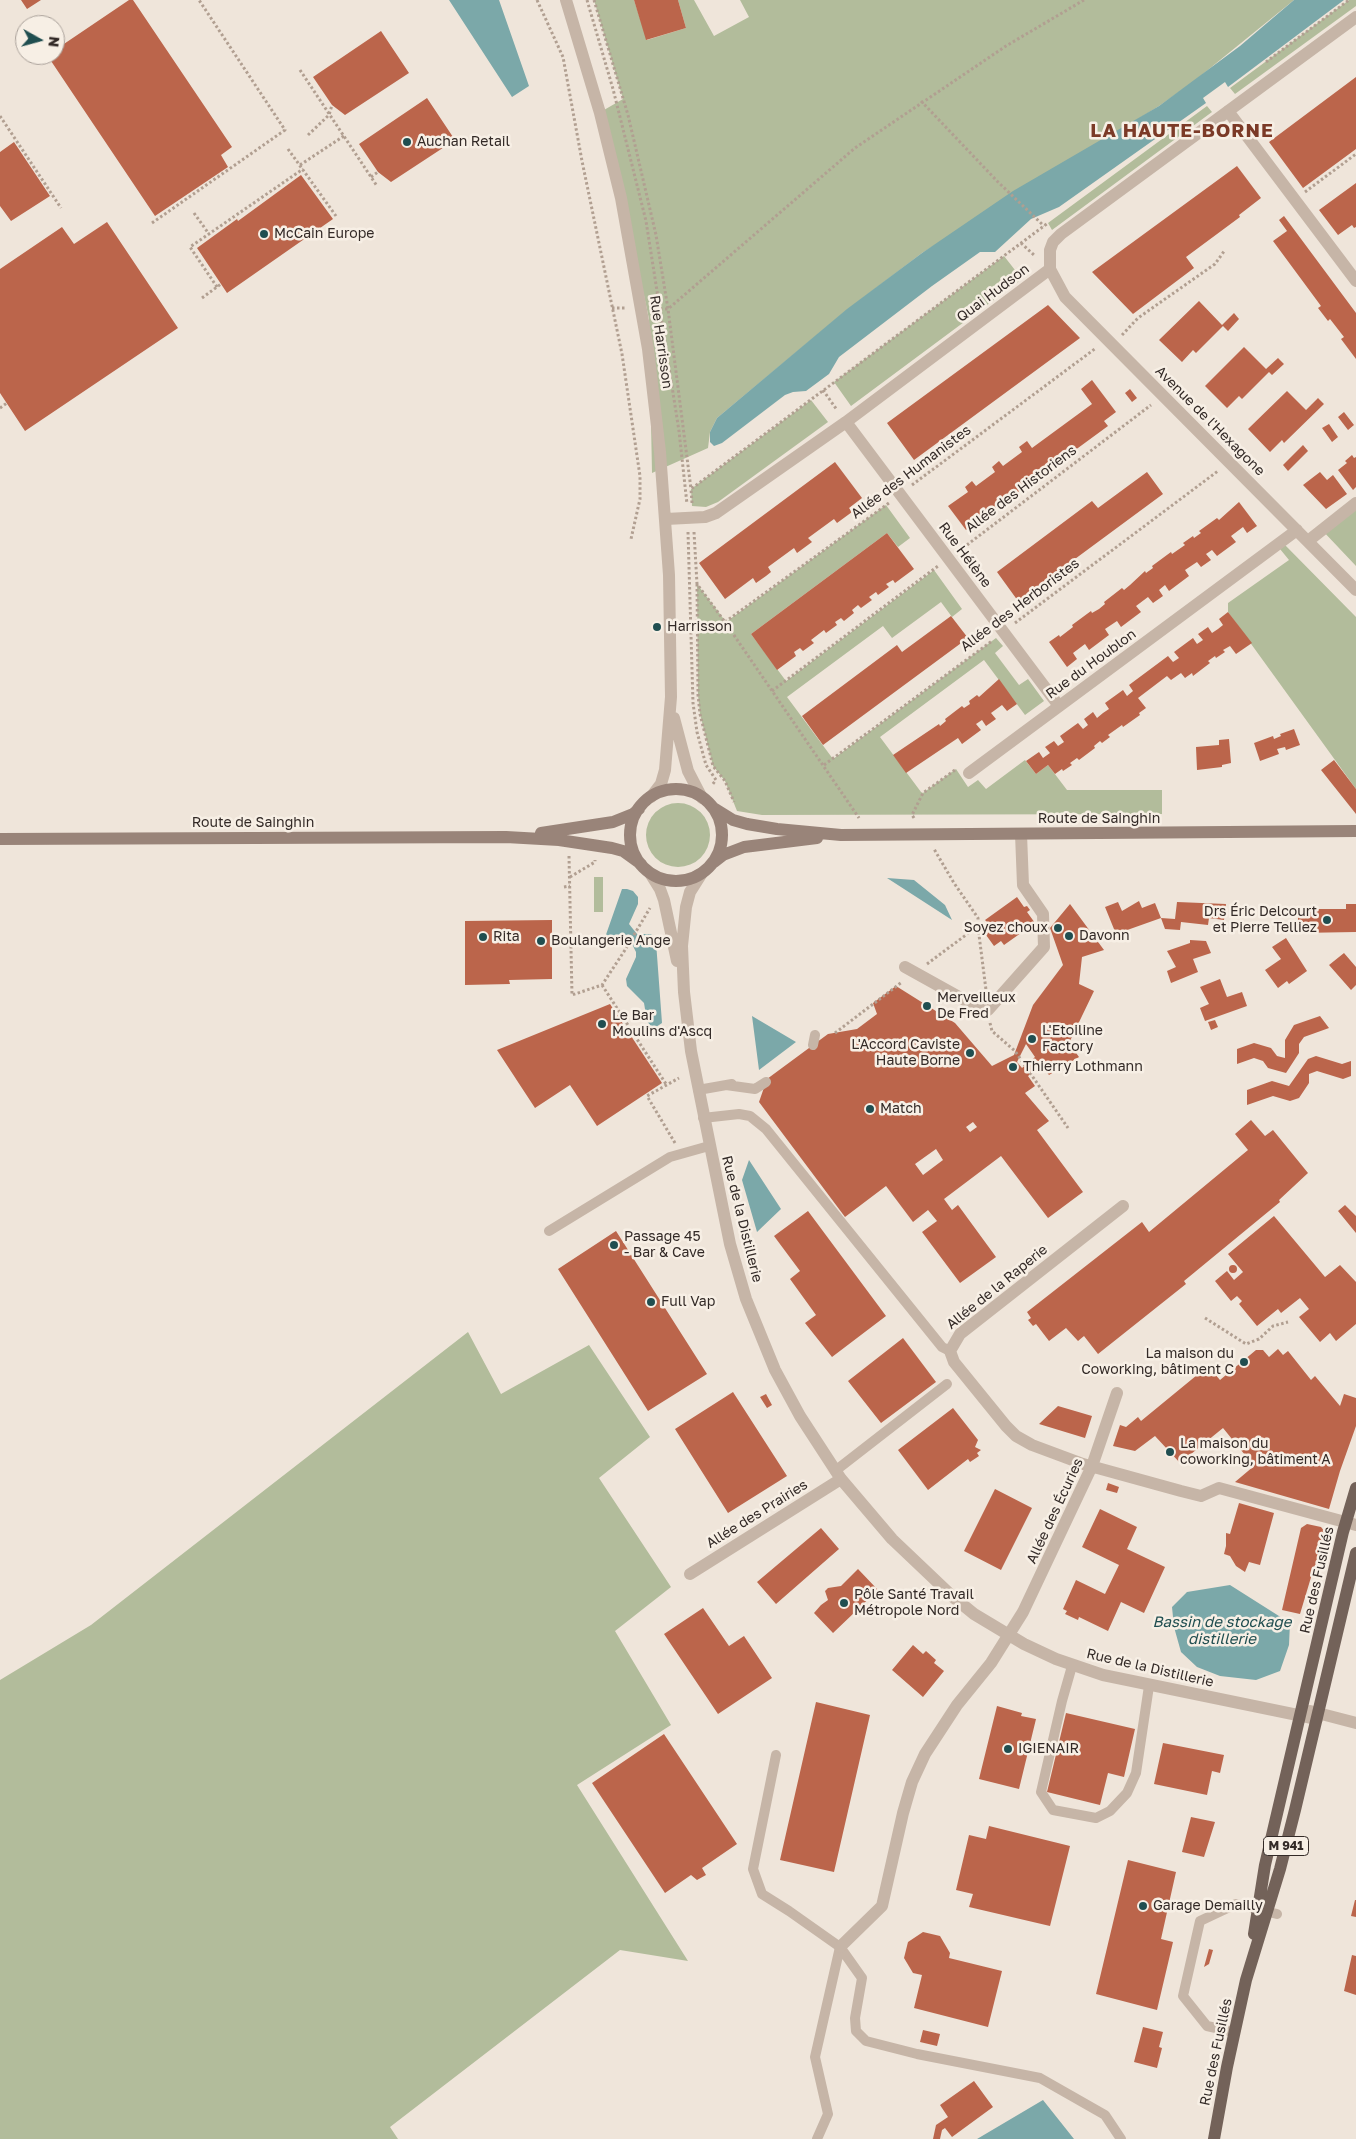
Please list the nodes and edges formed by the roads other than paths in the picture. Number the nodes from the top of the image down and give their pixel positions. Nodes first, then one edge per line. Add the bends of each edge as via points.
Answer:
1 (566, 0) edge
2 (1356, 17) edge
3 (1228, 111) junction
4 (1050, 269) junction
5 (1356, 281) edge
6 (846, 422) junction
7 (1356, 503) edge
8 (666, 519) junction
9 (1297, 530) junction
10 (1308, 541) junction
11 (1356, 590) edge
12 (671, 697) junction
13 (1059, 706) junction
14 (969, 773) road end
15 (651, 798) junction
16 (702, 798) junction
17 (641, 807) junction
18 (712, 807) junction
19 (1356, 832) edge
20 (1021, 834) junction
21 (842, 835) junction
22 (506, 837) junction
23 (0, 839) edge
24 (640, 864) junction
25 (712, 864) junction
26 (650, 873) junction
27 (702, 873) junction
28 (910, 970) road end
29 (684, 992) junction
30 (766, 1082) dead end
31 (698, 1090) junction
32 (703, 1118) junction
33 (709, 1146) junction
34 (1123, 1206) dead end
35 (548, 1231) dead end
36 (950, 1351) junction
37 (947, 1384) dead end
38 (1116, 1393) dead end
39 (1092, 1466) junction
40 (838, 1475) junction
41 (1356, 1488) edge
42 (1351, 1524) edge
43 (1356, 1553) edge
44 (690, 1574) dead end
45 (1009, 1636) junction
46 (1072, 1666) junction
47 (1149, 1686) junction
48 (1302, 1713) junction
49 (1318, 1716) junction
50 (1356, 1723) edge
51 (776, 1755) dead end
52 (1267, 1912) junction
53 (840, 1947) junction
54 (1234, 2032) junction
55 (817, 2139) edge
56 (1121, 2139) edge
57 (1214, 2139) edge

1 - 8 street, Rue Harrisson via 614,168 641,308
2 - 3 street, Quai Hudson
3 - 4 street, Quai Hudson via 1061,234 1050,250
3 - 5 street
4 - 6 street, Quai Hudson
4 - 9 street, Avenue de l'Hexagone via 1065,297
6 - 8 street, Quai Hudson via 728,506 705,516
6 - 13 street, Rue Hélène
7 - 10 street
8 - 12 street, Rue Harrisson
9 - 10 street, Avenue de l'Hexagone
9 - 13 street, Rue du Houblon
10 - 11 street, Avenue de l'Hexagone
12 - 15 street, Rue Harrisson via 665,770 661,784
12 - 16 street, Rue Harrisson via 680,748
13 - 14 street, Rue du Houblon
15 - 16 street via 677,790
15 - 17 street
16 - 18 street
17 - 22 street, Route de Sainghin via 613,822
17 - 24 street via 631,832 632,845
18 - 21 street, Route de Sainghin via 733,820 747,824
18 - 25 street via 722,832 719,852
19 - 20 street, Route de Sainghin
20 - 21 street, Route de Sainghin
20 - 28 street via 1023,885 1043,914 1044,947 988,1010
21 - 25 street, Route de Sainghin via 744,847 723,855
22 - 23 street, Route de Sainghin
22 - 24 street, Route de Sainghin via 612,848 623,851
24 - 26 street
25 - 27 street
26 - 27 street via 676,881
26 - 29 street, Rue de la Distillerie via 664,900
27 - 29 street, Rue de la Distillerie via 690,892 686,907 682,946
29 - 31 street, Rue de la Distillerie
30 - 31 lane via 755,1089 731,1084
31 - 32 street, Rue de la Distillerie
32 - 33 street, Rue de la Distillerie
32 - 36 lane via 739,1114 750,1116 766,1129 942,1347
33 - 35 lane via 670,1157
33 - 40 street, Rue de la Distillerie via 730,1244 754,1320 785,1389
34 - 36 street, Allée de la Raperie via 960,1334
36 - 39 street, Allée de la Raperie via 954,1362 1016,1436 1032,1446
37 - 40 lane
38 - 39 street, Allée des Écuries
39 - 42 street, Allée de la Raperie via 1202,1496 1219,1488
39 - 45 street, Allée des Écuries
40 - 44 street, Allée des Prairies
40 - 45 street, Rue de la Distillerie via 916,1563 965,1606
41 - 42 main road, Rue des Fusillés / M 941
42 - 48 main road, Rue des Fusillés / M 941
43 - 49 main road, Rue des Fusillés / M 941
45 - 46 street, Rue de la Distillerie
45 - 53 street, Allée des Écuries via 924,1754 903,1813 882,1906
46 - 47 street, Rue de la Distillerie
46 - 47 lane via 1041,1792 1054,1810 1096,1818 1110,1811 1127,1793 1136,1773
47 - 48 street, Rue de la Distillerie
48 - 49 street, Rue de la Distillerie
48 - 52 main road, Rue des Fusillés / M 941 via 1265,1865
49 - 50 street
49 - 52 main road, Rue des Fusillés / M 941
51 - 53 lane via 753,1869 762,1894
52 - 54 main road, Rue des Fusillés / M 941 via 1248,1971
52 - 54 lane via 1236,1904 1200,1921 1183,1996 1207,2026
53 - 55 lane via 815,2056 828,2114
53 - 56 lane via 862,1978 855,2018 856,2031 866,2041 1040,2078 1105,2115
54 - 57 main road, Rue des Fusillés / M 941

